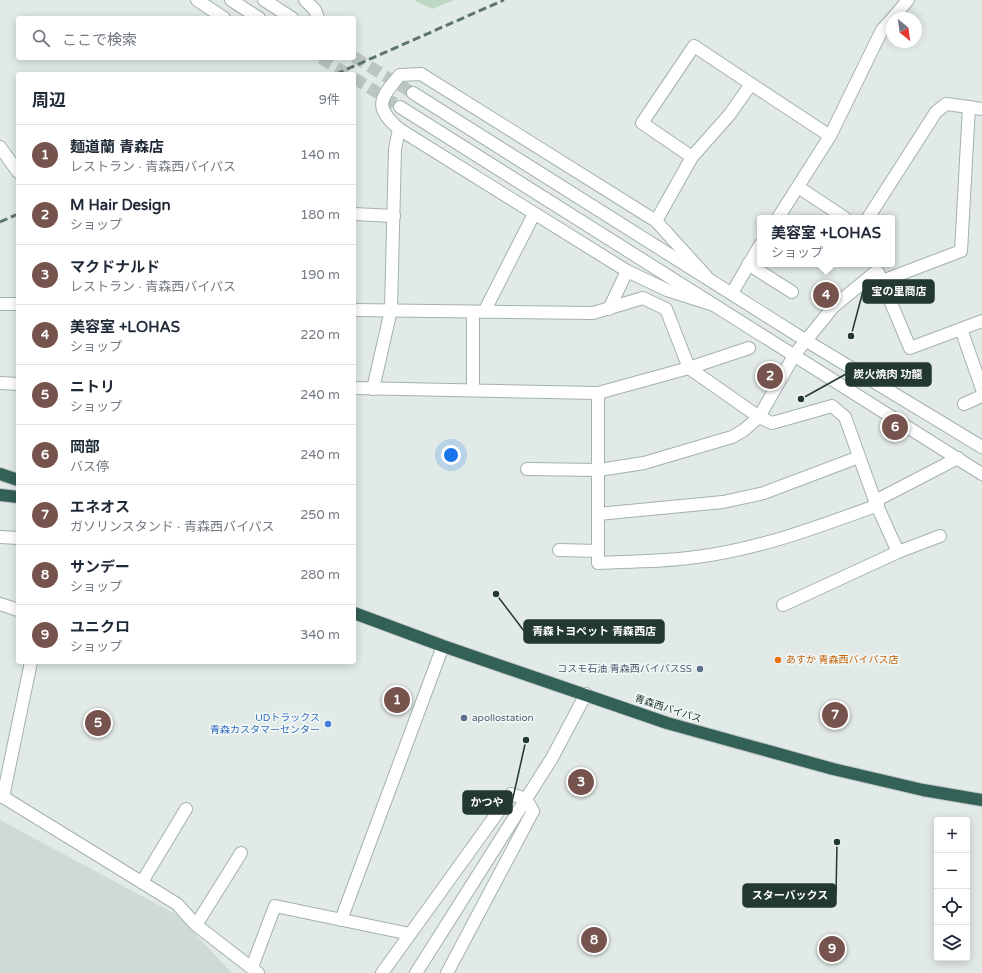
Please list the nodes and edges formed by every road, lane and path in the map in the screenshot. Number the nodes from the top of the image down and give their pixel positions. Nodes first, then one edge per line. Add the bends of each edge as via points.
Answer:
1 (197, 0) edge
2 (231, 0) edge
3 (264, 0) edge
4 (305, 0) edge
5 (908, 0) edge
6 (897, 12) edge
7 (221, 16) edge
8 (256, 16) edge
9 (289, 16) edge
10 (317, 16) edge
11 (886, 25) edge
12 (751, 84) junction
13 (413, 93) tunnel mouth
14 (400, 107) tunnel mouth
15 (969, 107) junction
16 (982, 109) edge
17 (399, 129) junction
18 (830, 136) junction
19 (0, 147) edge
20 (692, 157) junction
21 (16, 169) edge
22 (798, 187) junction
23 (356, 214) edge
24 (534, 214) junction
25 (780, 215) edge
26 (841, 215) edge
27 (870, 215) edge
28 (394, 216) junction
29 (656, 221) junction
30 (757, 250) edge
31 (748, 264) junction
32 (627, 271) junction
33 (878, 272) edge
34 (706, 276) junction
35 (792, 292) dead end
36 (732, 293) junction
37 (0, 304) edge
38 (16, 304) edge
39 (714, 305) junction
40 (609, 309) junction
41 (356, 310) edge
42 (391, 310) junction
43 (479, 312) junction
44 (982, 321) edge
45 (961, 329) junction
46 (805, 340) junction
47 (749, 348) dead end
48 (795, 354) junction
49 (689, 368) junction
50 (0, 383) edge
51 (16, 384) edge
52 (981, 385) edge
53 (356, 388) edge
54 (373, 389) junction
55 (473, 390) junction
56 (598, 393) junction
57 (982, 396) edge
58 (964, 404) dead end
59 (759, 417) junction
60 (982, 447) edge
61 (859, 457) junction
62 (958, 458) junction
63 (527, 469) dead end
64 (599, 470) junction
65 (0, 474) edge
66 (982, 474) edge
67 (16, 479) edge
68 (0, 495) edge
69 (16, 497) edge
70 (876, 503) junction
71 (598, 514) junction
72 (940, 536) dead end
73 (0, 538) edge
74 (16, 538) edge
75 (559, 550) dead end
76 (598, 551) junction
77 (898, 552) junction
78 (0, 604) edge
79 (783, 605) dead end
80 (16, 609) edge
81 (356, 614) edge
82 (443, 646) junction
83 (32, 664) edge
84 (586, 694) junction
85 (1, 796) edge
86 (526, 799) junction
87 (982, 800) edge
88 (186, 809) dead end
89 (241, 853) dead end
90 (142, 882) junction
91 (341, 920) junction
92 (196, 925) junction
93 (410, 934) junction
94 (255, 970) edge
95 (382, 973) edge
96 (416, 973) edge
97 (447, 973) edge

1 - 7 street
2 - 8 street
3 - 9 street
4 - 10 street
5 - 6 street
11 - 18 street
12 - 18 street
12 - 20 street via 730,114
12 - 20 street via 694,46 642,122
13 - 34 street
14 - 39 street
15 - 16 street
15 - 27 street via 946,104 936,112
15 - 33 street via 961,251
17 - 24 street
17 - 28 street via 395,149
17 - 29 street via 385,117 383,101 400,75 421,74
18 - 22 street
19 - 21 street
20 - 29 street
22 - 25 street
22 - 26 street
23 - 28 street
24 - 32 street
24 - 43 street
28 - 42 street
29 - 34 street
30 - 31 street
31 - 35 street
31 - 36 street
32 - 39 street via 667,290
32 - 40 street
33 - 45 street via 910,348
33 - 46 street via 834,306
34 - 36 street
36 - 46 street
37 - 38 street
39 - 48 street
40 - 43 street via 593,314
40 - 49 street via 643,298 666,309
41 - 42 street
42 - 43 street
42 - 54 street
43 - 55 street
44 - 45 street
45 - 52 street
46 - 48 street
46 - 60 street
47 - 49 street
48 - 59 street
48 - 62 street
49 - 56 street
49 - 59 street
50 - 51 street
53 - 54 street
54 - 55 street
55 - 56 street
56 - 64 street
57 - 58 street
59 - 61 street via 772,423 832,406 845,417
59 - 64 street via 732,437 644,463
61 - 70 street
61 - 71 street via 793,484 751,496 723,502
62 - 66 street
62 - 70 street
63 - 64 street
64 - 71 street
65 - 67 highway
68 - 69 highway
70 - 76 street via 771,542 695,558 598,563
70 - 77 street
71 - 76 street
72 - 77 street
73 - 74 street
75 - 76 street
77 - 79 street
78 - 80 street
81 - 82 highway, 青森西バイパス
82 - 84 highway, 青森西バイパス
82 - 91 street
83 - 85 street
84 - 86 street via 552,758
84 - 87 highway, 青森西バイパス via 667,723 826,767 923,790
85 - 90 street
86 - 93 street via 512,794
86 - 96 street
86 - 97 street via 533,811
88 - 90 street
89 - 92 street
90 - 92 street via 177,904
91 - 93 street
91 - 94 street via 275,906
92 - 94 street
93 - 95 street

